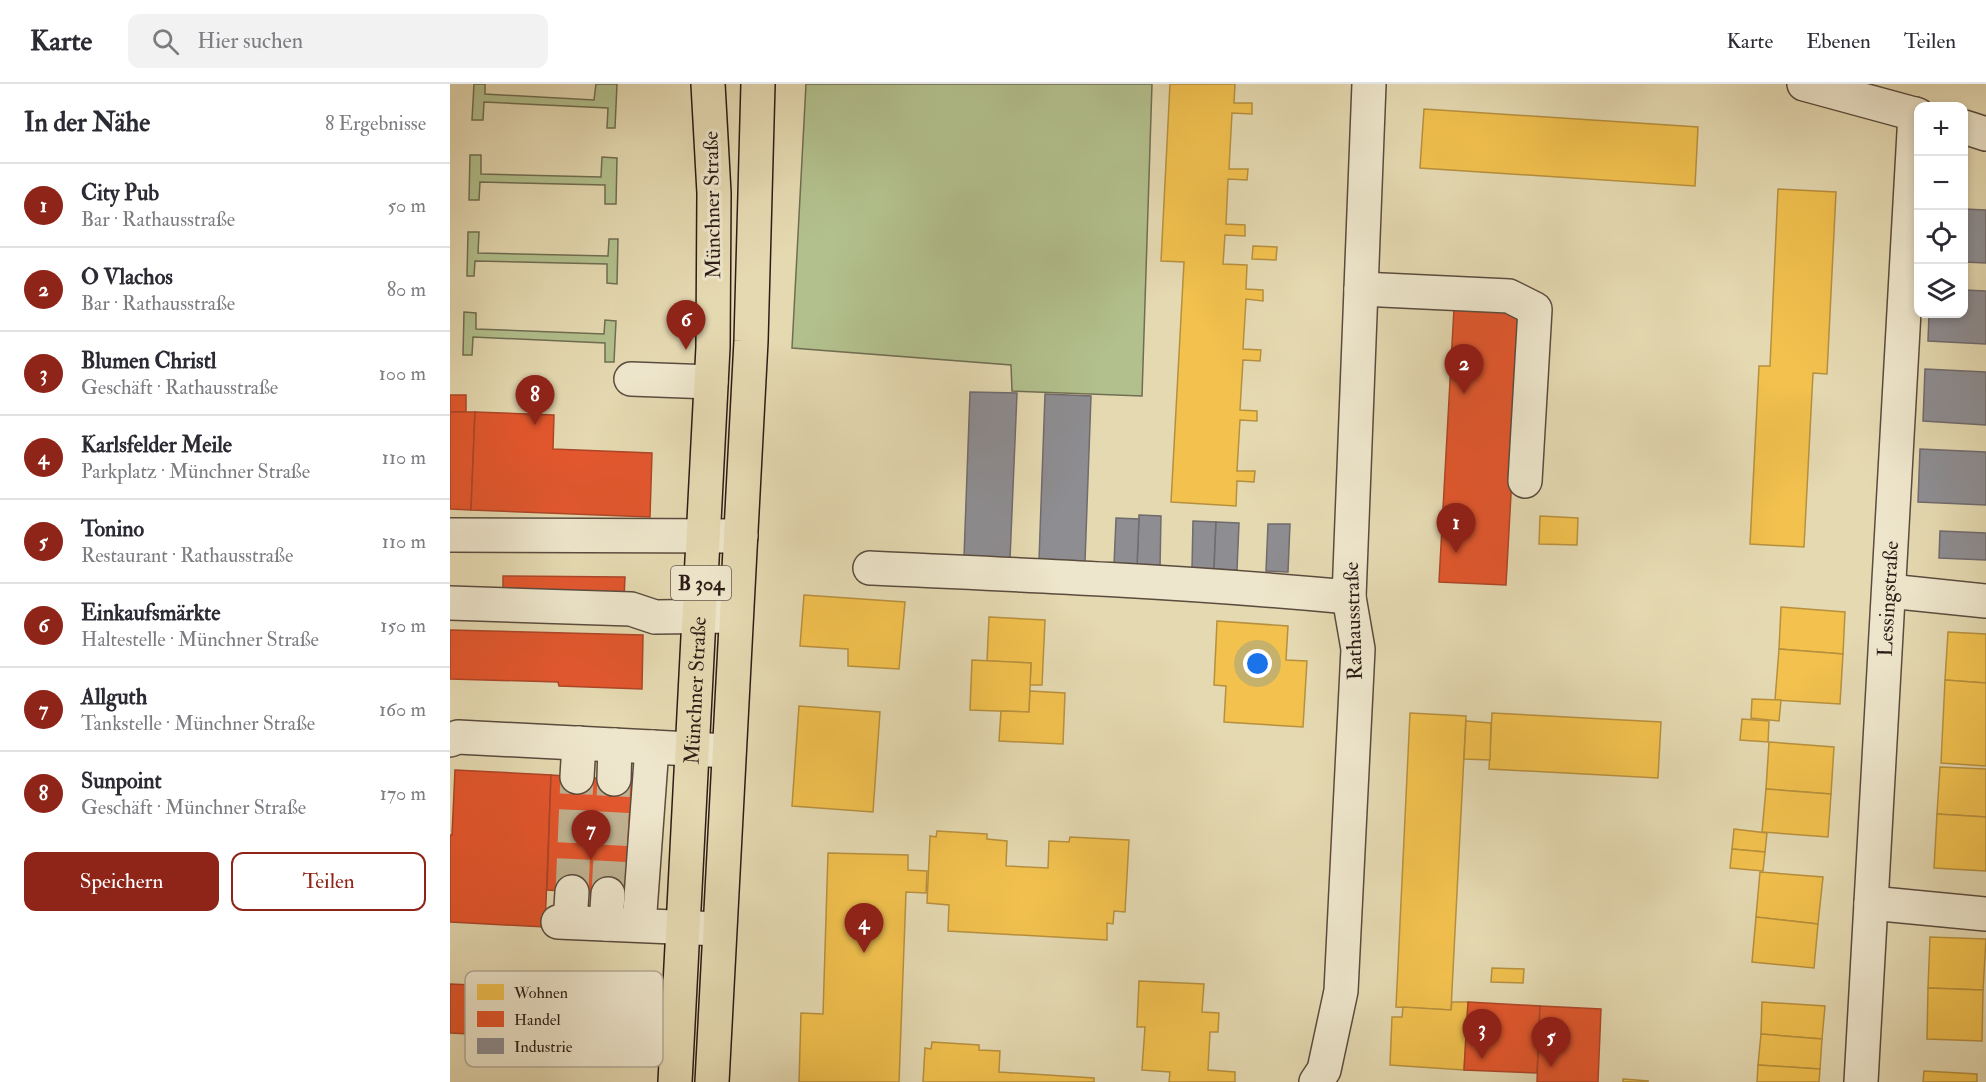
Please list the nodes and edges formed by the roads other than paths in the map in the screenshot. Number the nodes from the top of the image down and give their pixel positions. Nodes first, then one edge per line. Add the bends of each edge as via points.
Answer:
1 (708, 84) edge
2 (758, 84) edge
3 (1369, 84) edge
4 (1804, 84) edge
5 (1914, 114) edge
6 (1968, 129) edge
7 (1986, 134) edge
8 (1915, 156) edge
9 (1361, 289) junction
10 (631, 379) dead end
11 (711, 382) junction
12 (748, 384) junction
13 (1525, 481) dead end
14 (450, 535) edge
15 (704, 536) junction
16 (741, 536) junction
17 (870, 568) dead end
18 (1888, 591) junction
19 (1348, 597) junction
20 (1986, 601) edge
21 (450, 603) edge
22 (699, 616) junction
23 (736, 616) junction
24 (450, 741) edge
25 (579, 743) junction
26 (615, 745) junction
27 (652, 747) junction
28 (692, 749) junction
29 (729, 751) junction
30 (578, 777) tunnel mouth
31 (614, 779) tunnel mouth
32 (1871, 903) junction
33 (567, 912) dead end
34 (1986, 914) edge
35 (639, 926) junction
36 (682, 928) junction
37 (719, 929) junction
38 (679, 982) junction
39 (716, 986) junction
40 (675, 1082) edge
41 (712, 1082) edge
42 (1316, 1082) edge
43 (1861, 1082) edge

1 - 11 main road, Münchner Straße / B 304 via 714,193
2 - 12 main road, Münchner Straße / B 304
3 - 9 street, Rathausstraße
4 - 5 street
6 - 7 street
8 - 18 street, Lessingstraße
9 - 13 street via 1509,296 1535,309
9 - 19 street, Rathausstraße
10 - 11 street
11 - 12 main road
11 - 15 main road, Münchner Straße / B 304
12 - 16 main road, Münchner Straße / B 304
14 - 15 street
15 - 16 street
15 - 22 main road, Münchner Straße / B 304
16 - 23 main road, Münchner Straße / B 304
17 - 19 street
18 - 20 street
18 - 32 street, Lessingstraße
19 - 42 street, Rathausstraße via 1358,649 1341,991 1324,1070
21 - 22 street via 631,609 655,617
22 - 23 street
22 - 28 main road, Münchner Straße / B 304
23 - 29 main road, Münchner Straße / B 304
24 - 25 street via 458,737
25 - 26 street
25 - 30 street
26 - 27 street
26 - 31 street
27 - 28 street
27 - 35 street
28 - 29 street
28 - 36 main road, Münchner Straße / B 304
29 - 37 main road, Münchner Straße / B 304
32 - 34 street
32 - 43 street, Lessingstraße
33 - 35 street via 607,909
35 - 36 street
36 - 37 street
36 - 38 main road, Münchner Straße / B 304
37 - 39 main road, Münchner Straße / B 304
38 - 39 main road
38 - 40 main road, Münchner Straße / B 304
39 - 41 main road, Münchner Straße / B 304

